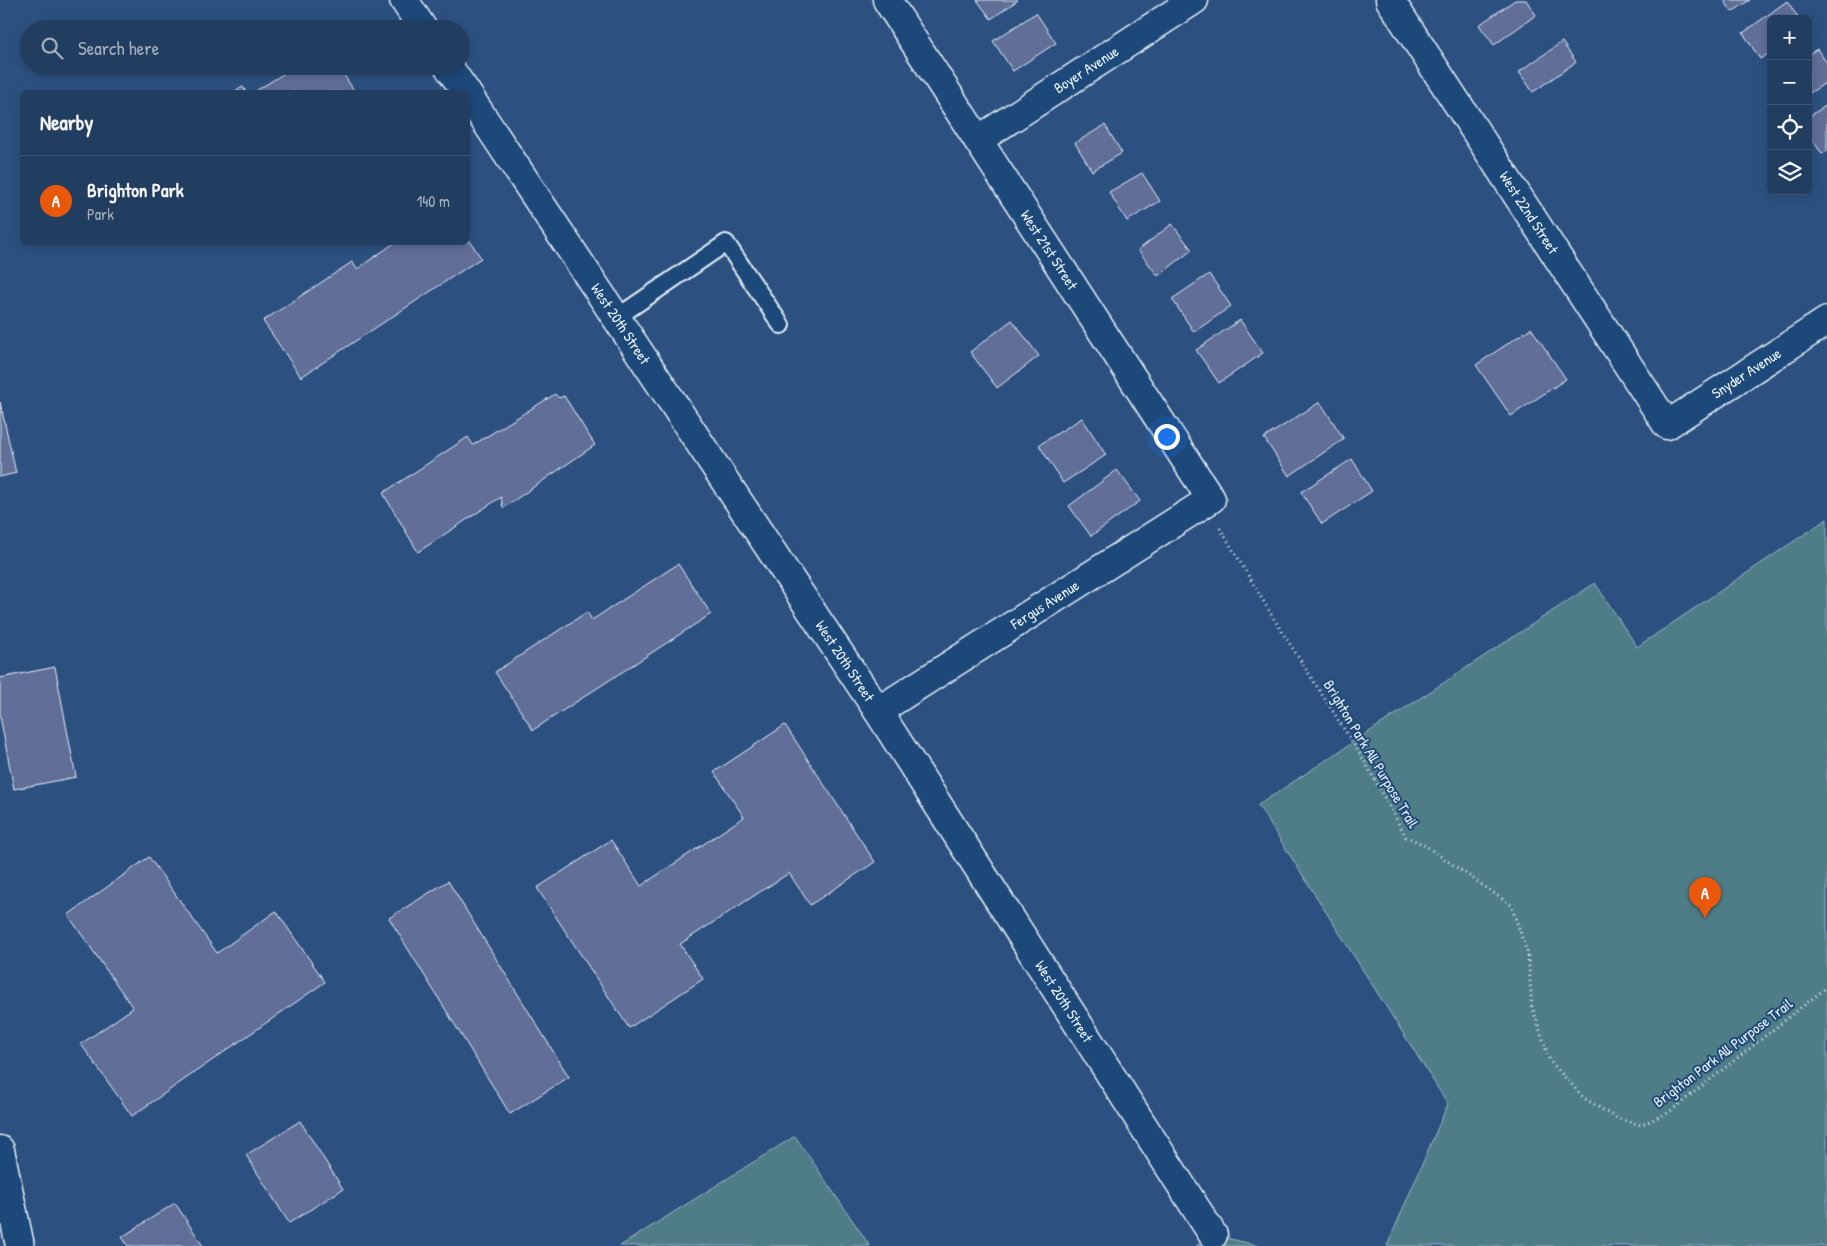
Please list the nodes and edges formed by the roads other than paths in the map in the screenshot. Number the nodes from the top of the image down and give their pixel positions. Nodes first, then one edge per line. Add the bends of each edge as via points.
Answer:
1 (404, 0) edge
2 (887, 0) edge
3 (1194, 0) edge
4 (1390, 0) edge
5 (417, 20) edge
6 (454, 75) edge
7 (464, 90) edge
8 (470, 99) edge
9 (978, 140) junction
10 (616, 318) junction
11 (1827, 321) edge
12 (781, 325) dead end
13 (1667, 425) joint
14 (1211, 499) joint
15 (878, 711) junction
16 (0, 1150) edge
17 (1213, 1235) dead end
18 (20, 1246) edge

1 - 5 street
2 - 9 street, West 21st Street
3 - 9 street, Boyer Avenue
4 - 13 street, West 22nd Street
6 - 7 street, West 20th Street
8 - 10 street, West 20th Street
9 - 14 street, West 21st Street
10 - 12 lane via 726,243
10 - 15 street, West 20th Street
11 - 13 street, Snyder Avenue
14 - 15 street, Fergus Avenue
15 - 17 street, West 20th Street
16 - 18 street

